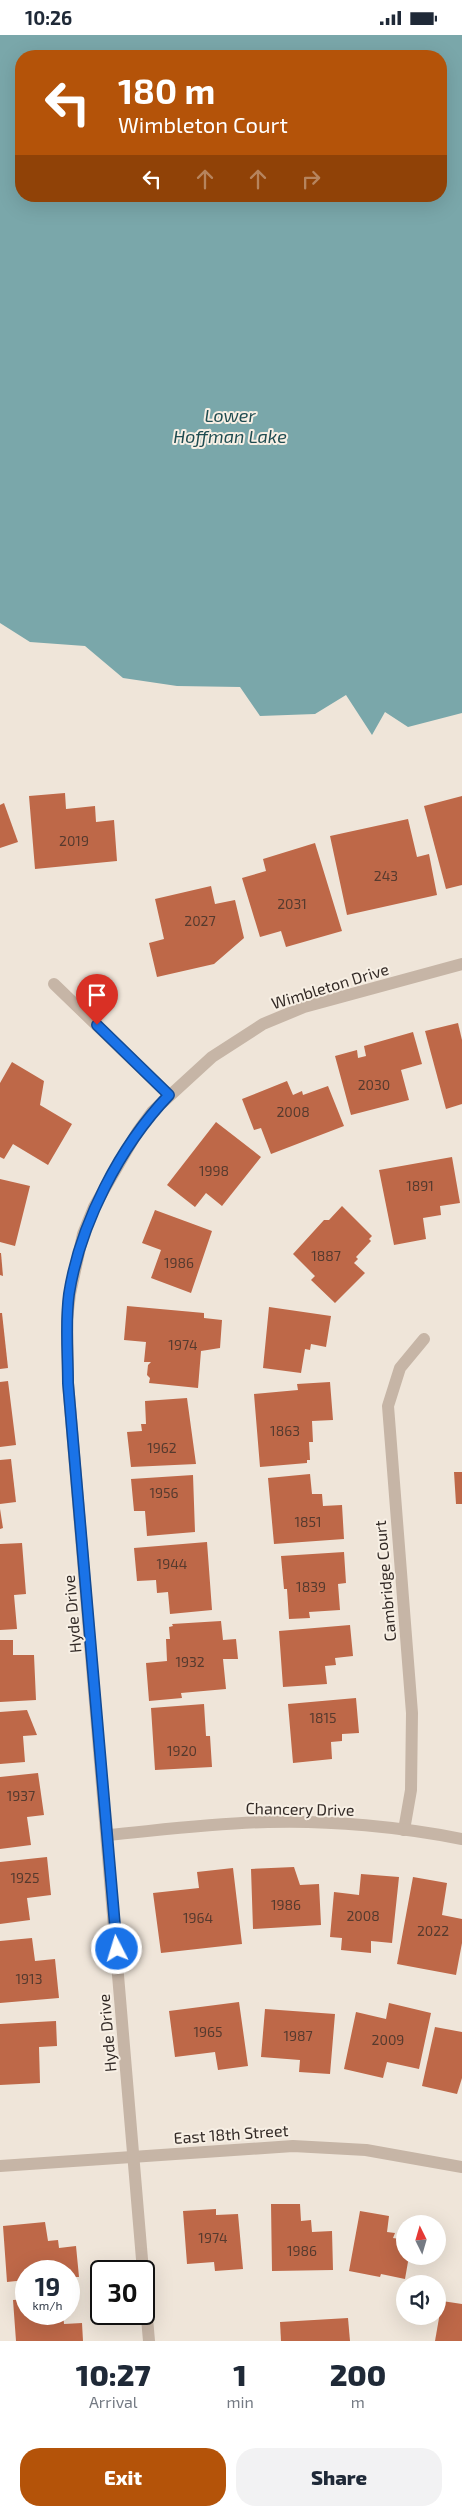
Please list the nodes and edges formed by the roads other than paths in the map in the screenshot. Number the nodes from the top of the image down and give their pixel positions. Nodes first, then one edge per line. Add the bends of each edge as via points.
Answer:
1 (462, 964) edge
2 (54, 984) dead end
3 (169, 1095) junction
4 (424, 1339) dead end
5 (404, 1830) junction
6 (108, 1835) junction
7 (462, 1839) edge
8 (133, 2157) junction
9 (0, 2166) edge
10 (462, 2167) edge
11 (142, 2260) edge
12 (147, 2325) edge
13 (148, 2341) edge

1 - 3 street, Wimbleton Drive via 304,1007 264,1024 212,1057
2 - 3 street
3 - 6 street, Hyde Drive via 138,1131 94,1207 83,1234 67,1319 68,1383
4 - 5 street, Cambridge Court via 400,1368 388,1406 412,1713 411,1790
5 - 6 street, Chancery Drive via 267,1822
5 - 7 street, Chancery Drive
6 - 8 street, Hyde Drive
8 - 9 street, East 18th Street
8 - 10 street, East 18th Street via 293,2146 366,2150
8 - 11 street, Hyde Drive
12 - 13 street

